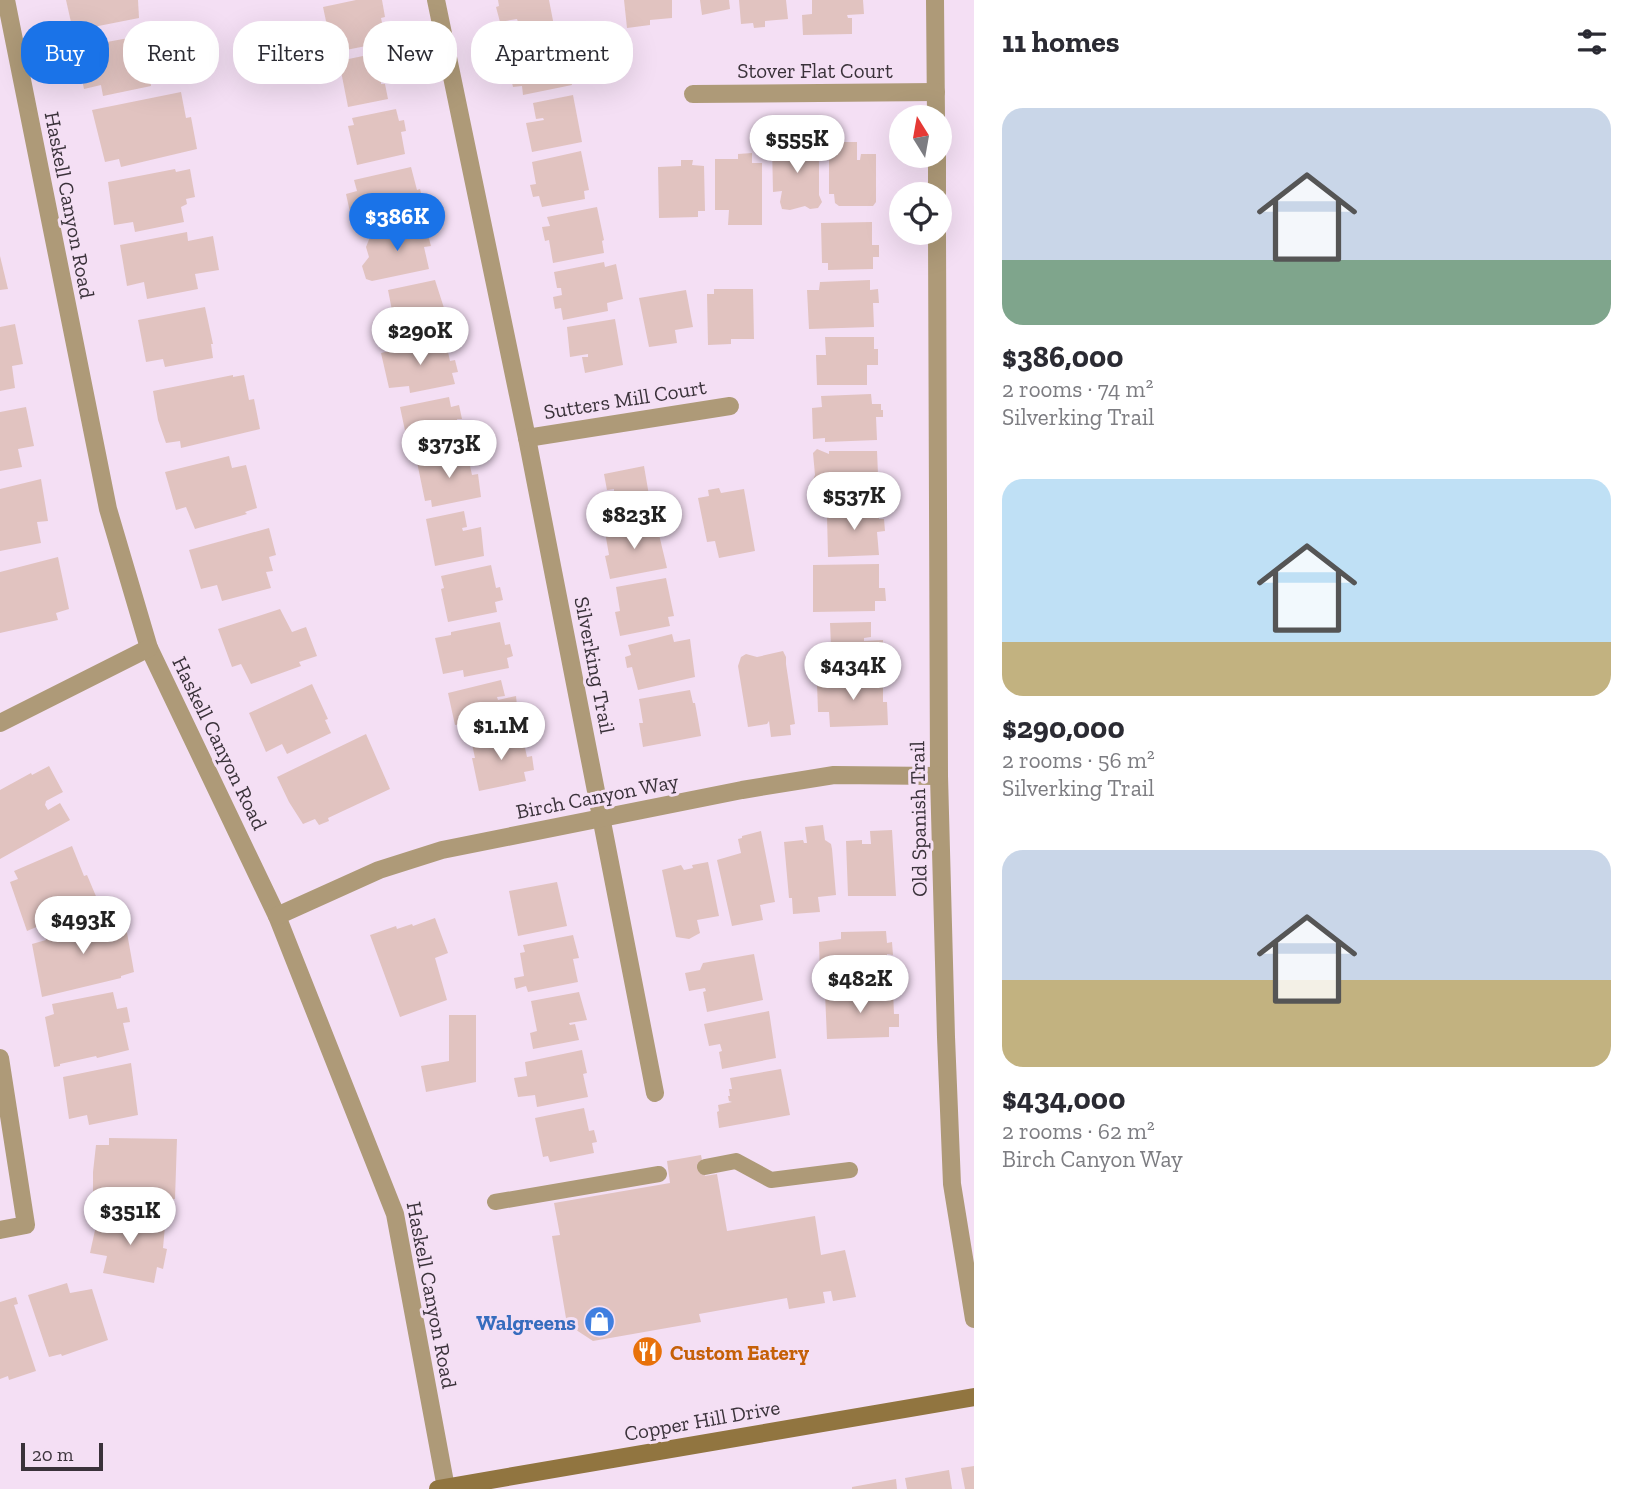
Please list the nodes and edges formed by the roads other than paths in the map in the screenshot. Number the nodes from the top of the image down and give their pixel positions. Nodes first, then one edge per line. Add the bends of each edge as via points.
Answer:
1 (6, 0) edge
2 (436, 0) edge
3 (935, 0) edge
4 (936, 92) junction
5 (693, 93) dead end
6 (936, 105) edge
7 (937, 245) edge
8 (730, 406) dead end
9 (527, 438) junction
10 (149, 648) junction
11 (0, 723) edge
12 (939, 776) junction
13 (602, 818) junction
14 (277, 916) junction
15 (0, 1058) edge
16 (655, 1093) dead end
17 (705, 1167) dead end
18 (850, 1170) dead end
19 (659, 1174) dead end
20 (495, 1202) dead end
21 (0, 1230) edge
22 (974, 1319) edge
23 (974, 1397) edge
24 (444, 1489) edge

1 - 10 street, Haskell Canyon Road via 108,509
2 - 9 street, Silverking Trail
3 - 4 street
4 - 5 street, Stover Flat Court
4 - 6 street
7 - 12 street, Old Spanish Trail
8 - 9 street, Sutters Mill Court
9 - 13 street, Silverking Trail
10 - 11 street
10 - 14 street, Haskell Canyon Road
12 - 13 street, Birch Canyon Way via 834,775
12 - 22 street, Old Spanish Trail via 952,1184
13 - 14 street, Birch Canyon Way via 442,850 379,870
13 - 16 street, Silverking Trail
14 - 24 street, Haskell Canyon Road via 395,1214
15 - 21 street via 26,1225
17 - 18 lane via 736,1161 771,1181
19 - 20 lane
23 - 24 main road, Copper Hill Drive

